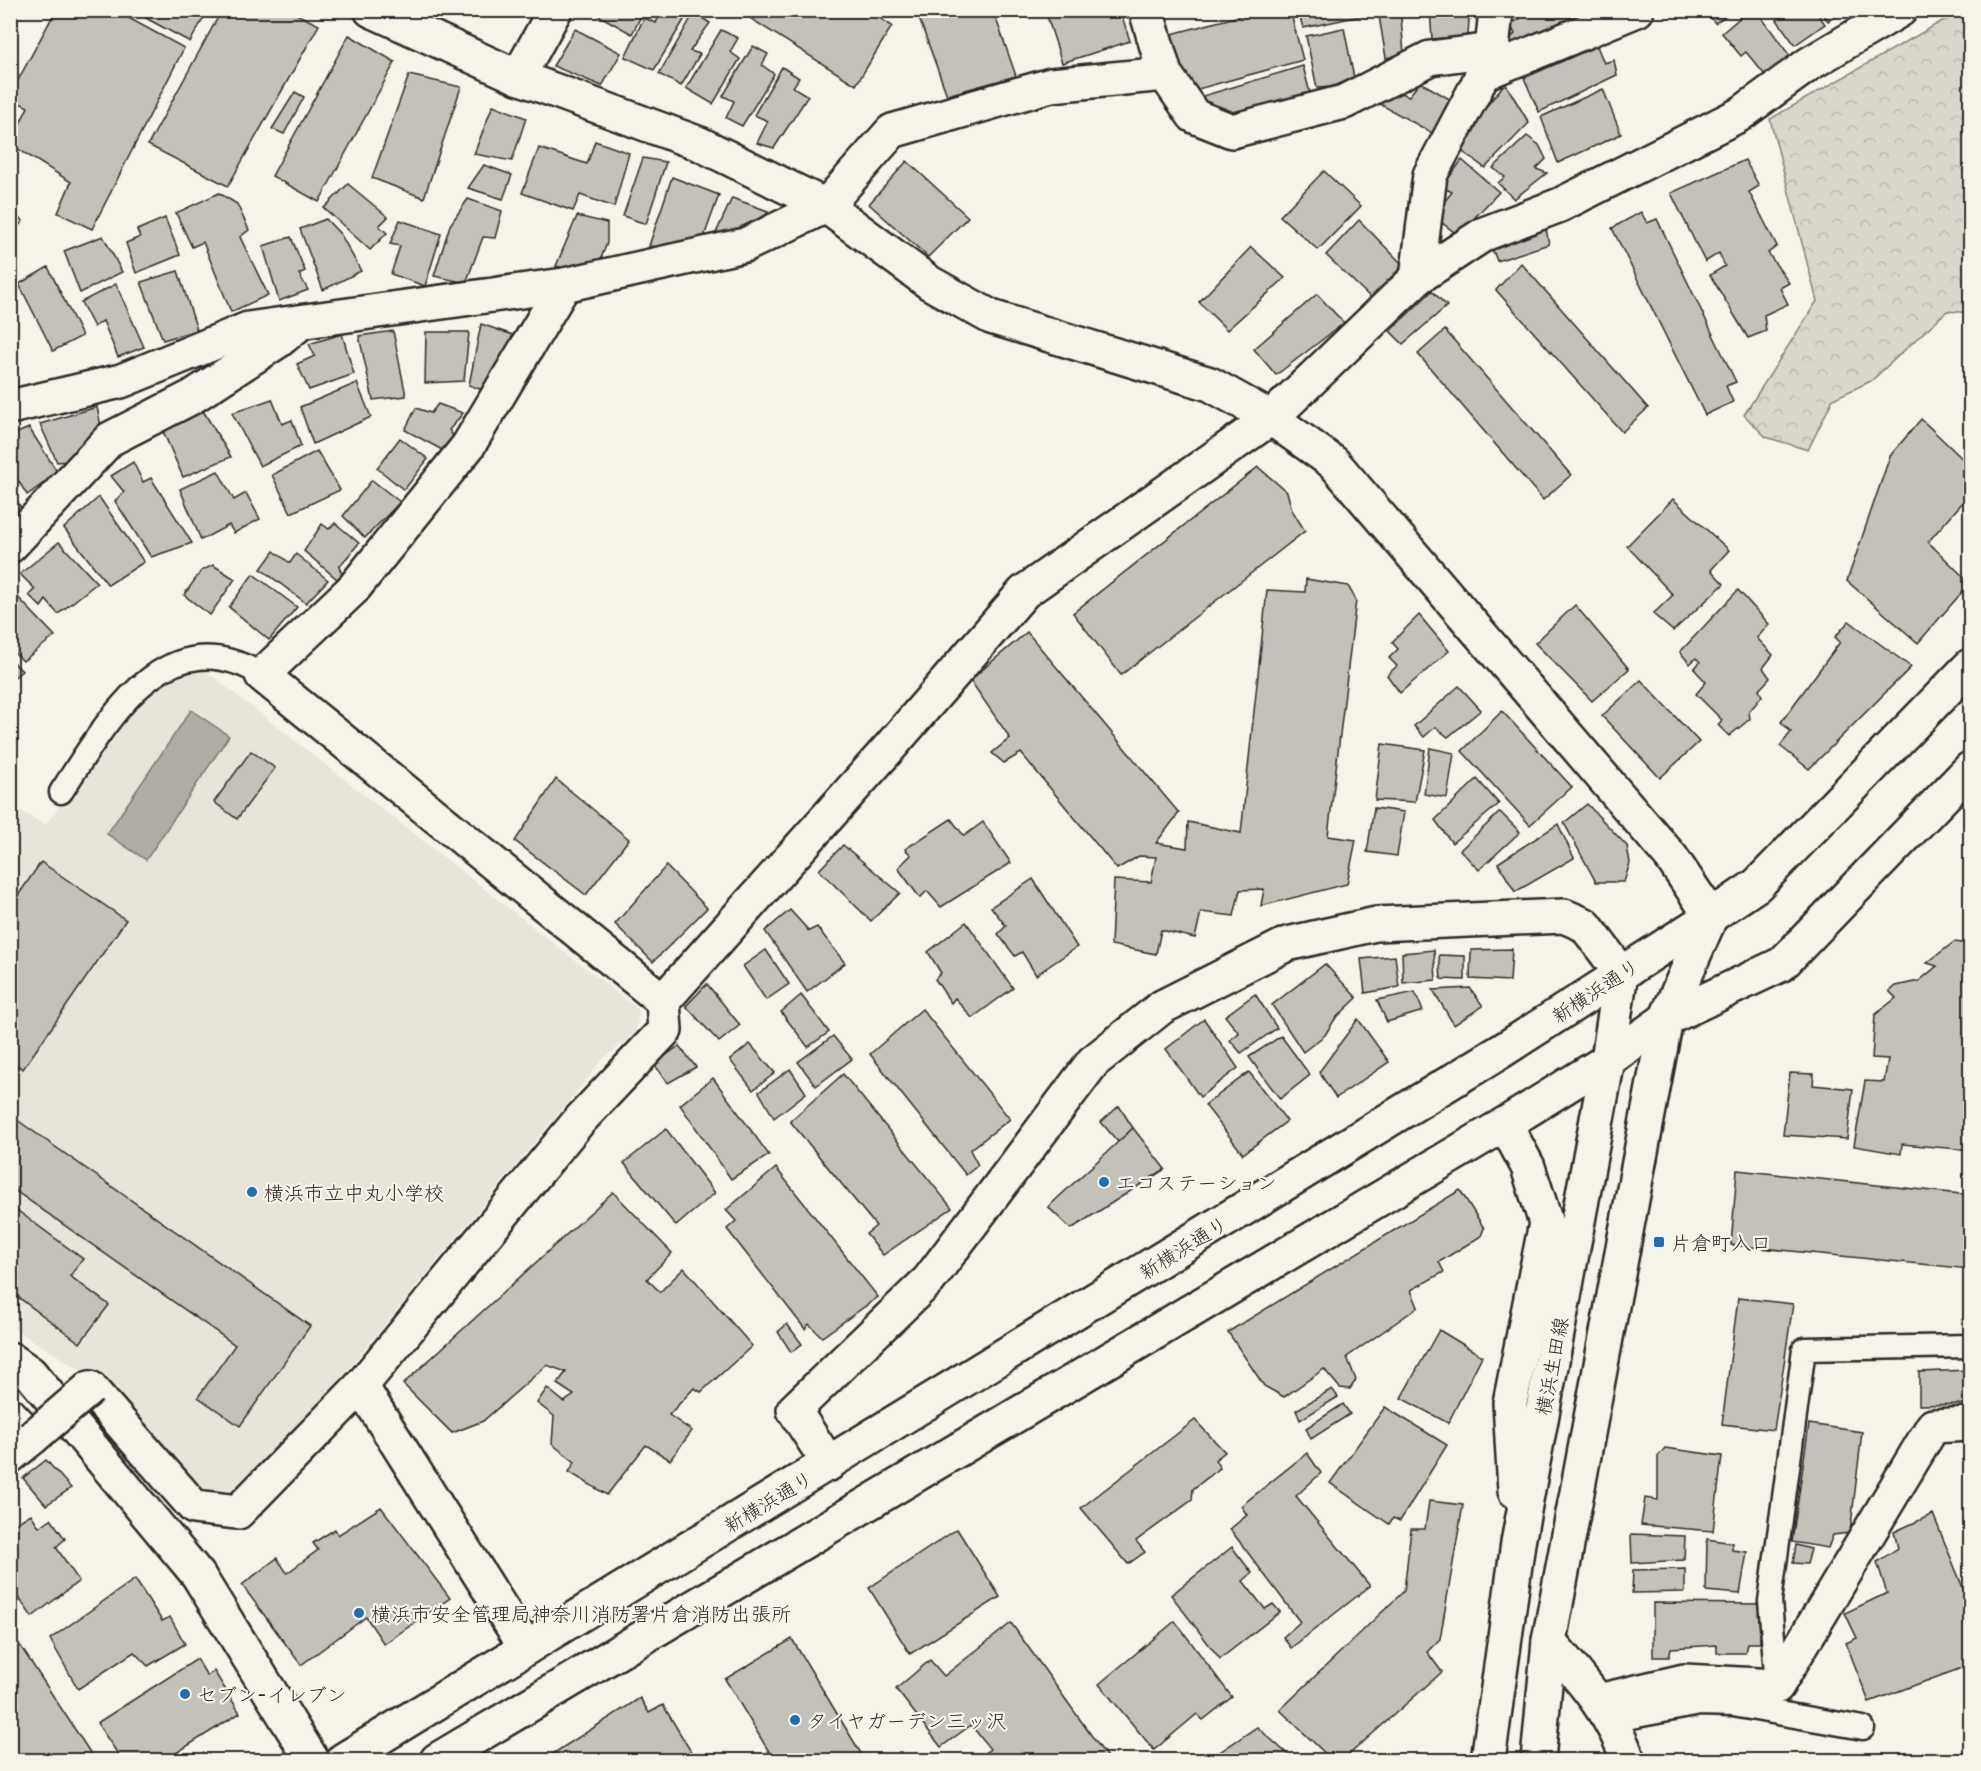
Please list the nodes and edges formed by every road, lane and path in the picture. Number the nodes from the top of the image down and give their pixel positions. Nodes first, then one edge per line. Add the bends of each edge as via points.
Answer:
1 (371, 10) edge
2 (555, 10) edge
3 (1146, 10) edge
4 (1496, 10) edge
5 (1637, 10) edge
6 (1900, 10) edge
7 (1487, 62) junction
8 (1165, 74) junction
9 (518, 77) junction
10 (826, 206) junction
11 (1417, 278) junction
12 (564, 285) junction
13 (300, 323) junction
14 (10, 407) edge
15 (1271, 418) junction
16 (10, 546) edge
17 (1971, 666) edge
18 (262, 675) junction
19 (1971, 769) edge
20 (61, 792) dead end
21 (1711, 916) junction
22 (1621, 973) junction
23 (663, 1001) junction
24 (1666, 1019) junction
25 (1608, 1060) junction
26 (1505, 1124) junction
27 (1971, 1346) edge
28 (10, 1359) edge
29 (361, 1386) junction
30 (1971, 1424) edge
31 (18, 1436) edge
32 (829, 1464) junction
33 (1518, 1543) junction
34 (1549, 1641) junction
35 (526, 1648) junction
36 (1777, 1686) junction
37 (1604, 1711) junction
38 (1863, 1728) dead end
39 (312, 1761) edge
40 (343, 1761) edge
41 (437, 1761) edge
42 (1488, 1761) edge
43 (1538, 1761) edge
44 (1628, 1761) edge

1 - 9 street
2 - 9 street
3 - 8 street
4 - 7 street
5 - 7 street
6 - 11 street via 1809,64 1739,115 1560,205 1484,234
7 - 8 street via 1430,58 1344,102 1232,131 1194,116
7 - 11 street via 1430,175
8 - 10 street via 1051,85 892,131
9 - 10 street via 700,144
10 - 12 street via 745,245
10 - 15 street via 930,283 991,317 1210,384
11 - 15 street
12 - 13 street
12 - 18 street via 468,446 353,589
13 - 14 street via 248,329 121,381
13 - 16 street via 192,397 110,439
15 - 21 street via 1334,463 1671,857
15 - 23 street via 1024,592
17 - 21 street, 新横浜通り via 1756,885
18 - 20 lane via 220,659 195,658 166,667 143,681 114,712
18 - 23 street
19 - 24 street via 1782,964
21 - 22 street, 新横浜通り
21 - 24 street
22 - 25 street, 横浜生田線
22 - 32 street, 新横浜通り via 1503,1050
22 - 32 street via 1585,925 1564,916 1376,924 1287,944 1162,1006 1093,1062 929,1280 794,1410
23 - 29 street via 665,1030 579,1121
24 - 25 street
24 - 34 street
25 - 26 street
25 - 33 street, 横浜生田線
26 - 33 street via 1528,1167 1546,1223 1510,1403
26 - 41 street
27 - 36 lane via 1804,1349 1770,1601
28 - 39 street via 30,1373 198,1575
29 - 31 street, bridge via 238,1512 194,1507 90,1388
29 - 35 street
30 - 36 street via 1933,1426
32 - 35 street, 新横浜通り
33 - 42 street, 横浜生田線
34 - 37 street
34 - 43 street
35 - 40 street, 新横浜通り
36 - 37 street via 1684,1681
37 - 38 lane via 1733,1705
37 - 44 street

